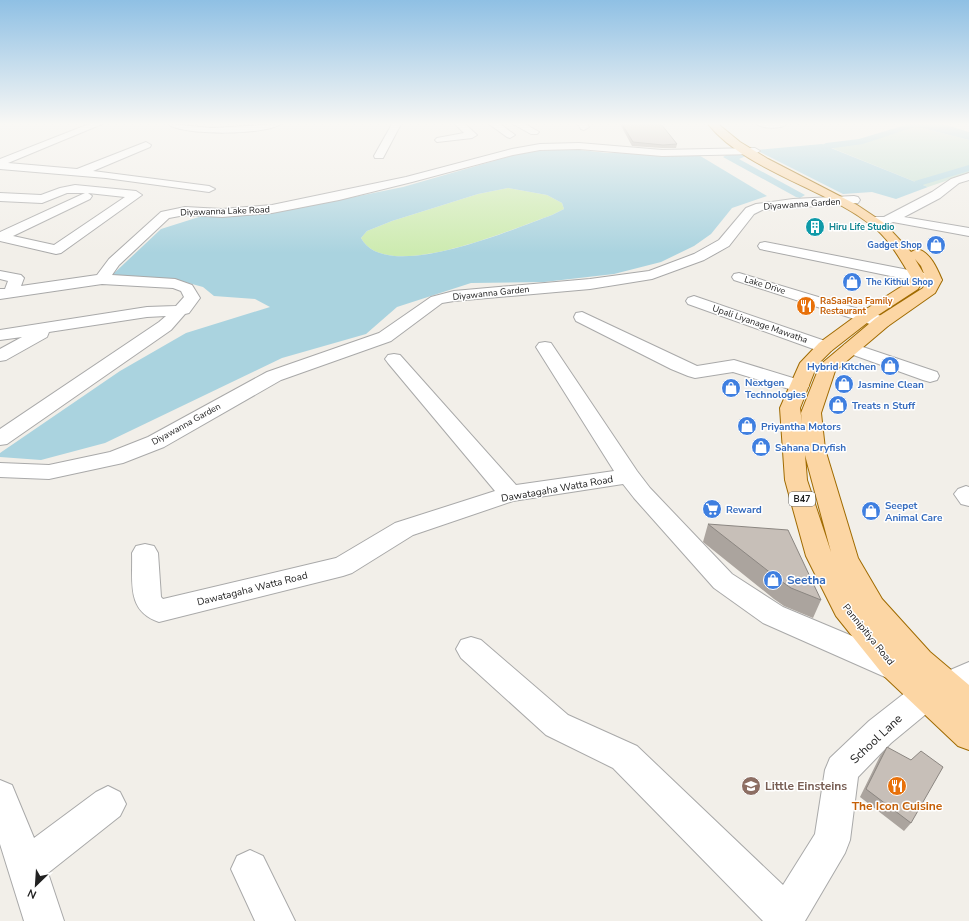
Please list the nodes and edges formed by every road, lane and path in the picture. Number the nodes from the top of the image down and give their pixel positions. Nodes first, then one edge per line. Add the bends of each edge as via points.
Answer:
1 (25, 167) edge
2 (92, 167) edge
3 (456, 167) edge
4 (780, 167) edge
5 (77, 173) junction
6 (106, 175) junction
7 (969, 176) edge
8 (955, 181) junction
9 (969, 185) edge
10 (75, 188) junction
11 (209, 189) dead end
12 (96, 191) junction
13 (0, 197) edge
14 (848, 201) junction
15 (883, 220) junction
16 (969, 232) edge
17 (0, 237) edge
18 (765, 246) dead end
19 (0, 275) edge
20 (739, 277) dead end
21 (102, 279) junction
22 (926, 279) junction
23 (6, 293) edge
24 (694, 301) dead end
25 (183, 310) junction
26 (582, 317) dead end
27 (874, 319) junction
28 (51, 327) junction
29 (0, 335) edge
30 (825, 346) junction
31 (545, 347) dead end
32 (852, 348) junction
33 (0, 356) edge
34 (394, 359) dead end
35 (930, 376) dead end
36 (799, 386) junction
37 (0, 439) edge
38 (0, 470) edge
39 (629, 476) junction
40 (510, 494) junction
41 (145, 553) dead end
42 (472, 649) dead end
43 (920, 661) junction
44 (896, 668) junction
45 (947, 685) edge
46 (969, 704) edge
47 (969, 735) edge
48 (0, 797) edge
49 (108, 804) dead end
50 (27, 866) junction
51 (250, 869) dead end
52 (785, 919) edge
53 (44, 921) edge
54 (275, 921) edge

1 - 5 street
2 - 5 street
3 - 21 street, Diyawanna Lake Road via 339,196 272,209 222,213 185,211 165,215 114,262
4 - 14 main road
5 - 6 street
6 - 10 street
6 - 11 street
7 - 8 street
8 - 9 street
8 - 15 street via 936,195
10 - 12 street
10 - 13 street via 42,199
12 - 17 street
12 - 17 street via 136,194 56,250
14 - 15 main road
14 - 38 street, Diyawanna Garden via 760,207 750,211 724,243 699,257 652,274 590,284 454,296 437,300 386,337 274,376 156,442 115,458 49,472
15 - 16 street
15 - 22 main road via 912,264
18 - 22 street
19 - 23 street via 16,278
20 - 27 street, Lake Drive
21 - 23 street
21 - 25 street via 175,284 187,288 192,298
22 - 27 main road, Pannipitiya Road / B47 via 913,286
24 - 30 street, Upali Liyanage Mawatha
25 - 28 street via 147,312
25 - 37 street via 166,326
26 - 36 street via 677,366 695,372 734,366
27 - 30 main road, Pannipitiya Road / B47
27 - 32 main road, Pannipitiya Road / B47
28 - 29 street
28 - 33 street
30 - 36 main road, Pannipitiya Road / B47 via 809,363
31 - 39 street
32 - 35 street
32 - 43 main road, Pannipitiya Road / B47 via 827,369 811,413 814,449 845,558 872,607
34 - 40 street
36 - 44 main road, Pannipitiya Road / B47 via 790,408 796,480 819,556 846,608
39 - 40 street, Dawatagaha Watta Road
39 - 44 street via 722,581 773,615
40 - 41 street, Dawatagaha Watta Road via 404,529 343,566 159,611 148,602
42 - 52 street via 557,725 625,757
43 - 44 street
43 - 45 main road, Pannipitiya Road / B47
44 - 45 main road, Pannipitiya Road / B47
45 - 46 main road, Pannipitiya Road / B47
45 - 47 main road, Pannipitiya Road / B47
45 - 52 street, School Lane via 880,732 842,770 832,840
48 - 50 street
49 - 50 street
50 - 53 street
51 - 54 street

